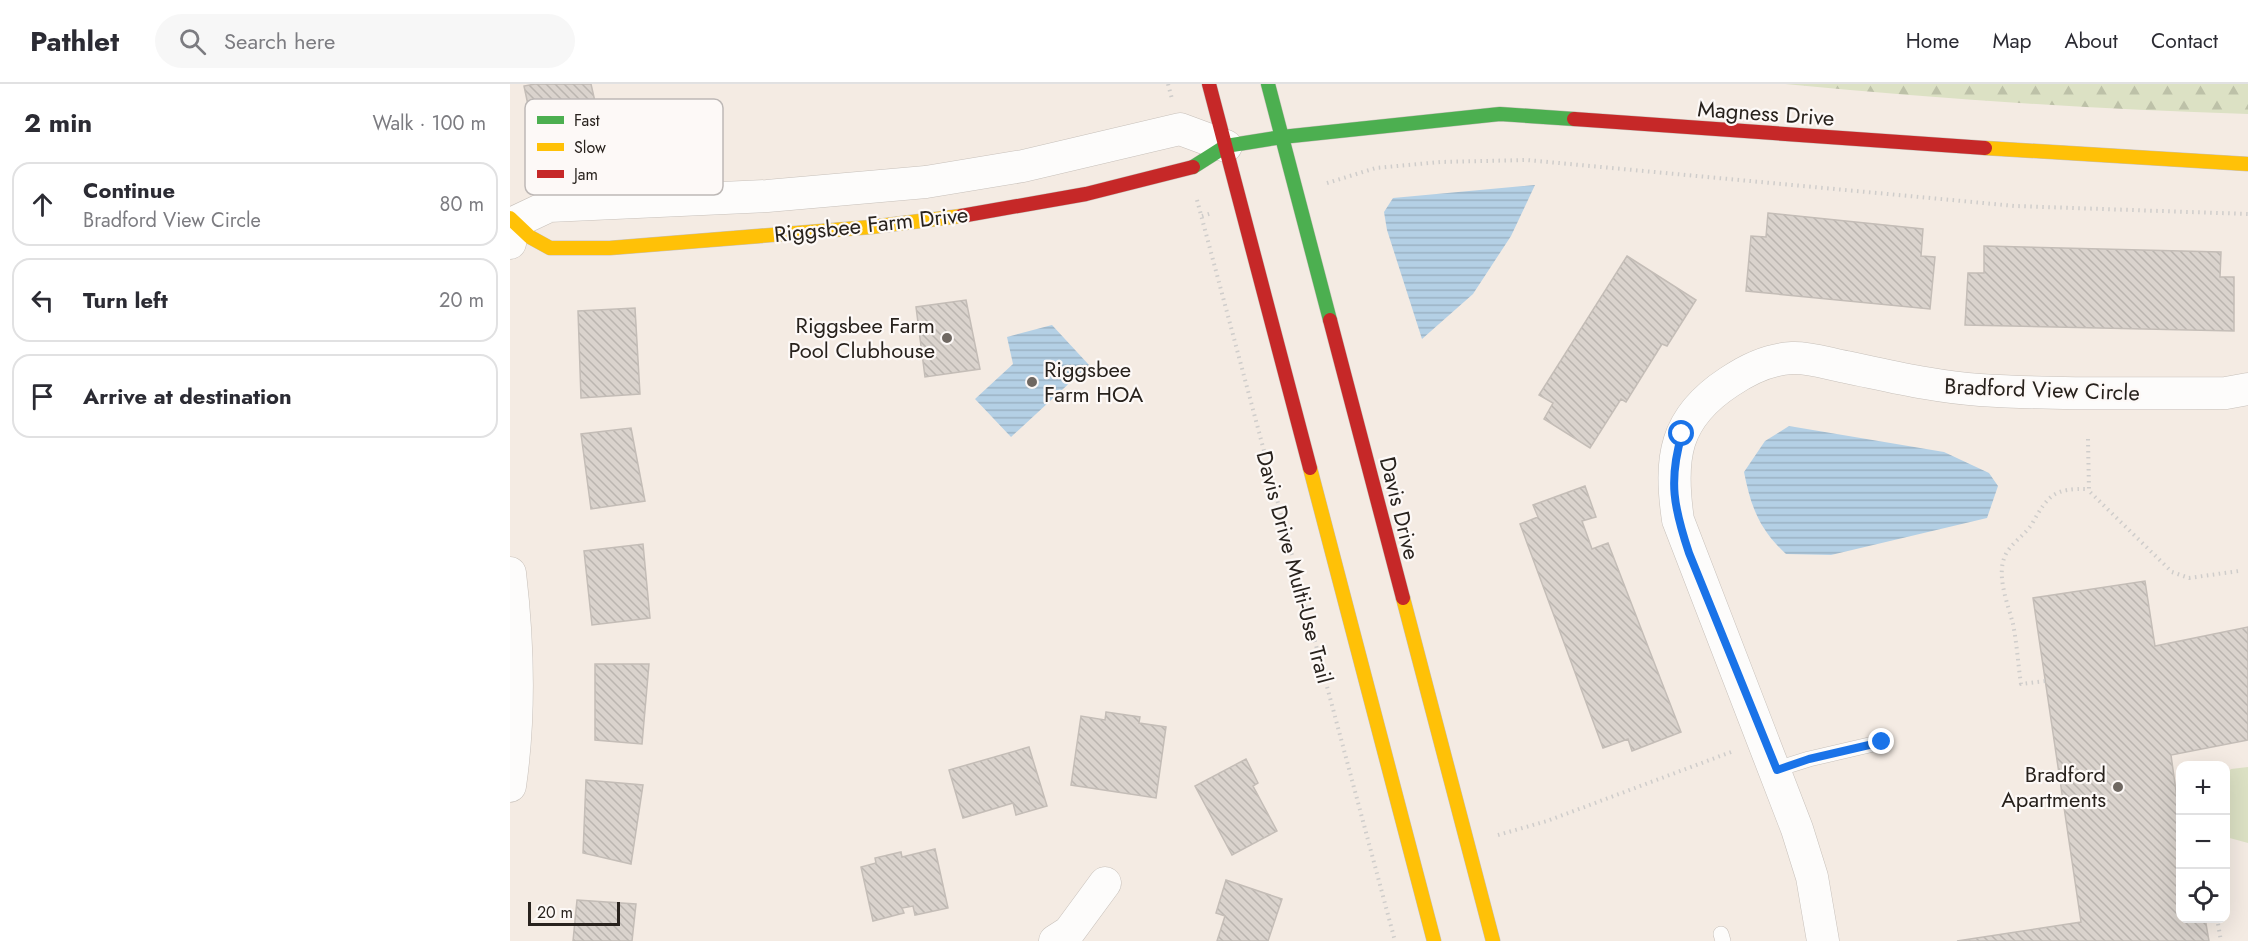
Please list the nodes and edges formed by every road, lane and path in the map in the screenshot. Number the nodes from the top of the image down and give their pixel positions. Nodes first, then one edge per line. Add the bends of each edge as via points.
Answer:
1 (1168, 84) edge
2 (1209, 84) edge
3 (1268, 84) edge
4 (1173, 105) dead end
5 (1282, 137) junction
6 (1226, 146) junction
7 (2248, 164) edge
8 (1343, 179) dead end
9 (1195, 193) dead end
10 (2248, 214) edge
11 (511, 227) edge
12 (2248, 389) edge
13 (2088, 439) dead end
14 (2089, 489) junction
15 (2239, 571) dead end
16 (510, 573) edge
17 (2045, 681) dead end
18 (1882, 742) dead end
19 (1731, 752) dead end
20 (1777, 770) junction
21 (510, 786) edge
22 (1498, 835) dead end
23 (1105, 883) dead end
24 (2218, 923) edge
25 (1055, 941) edge
26 (1395, 941) edge
27 (1434, 941) edge
28 (1493, 941) edge
29 (1823, 941) edge
30 (2221, 941) edge

1 - 4 path
2 - 6 main road
3 - 5 main road, Davis Drive
5 - 6 main road, Riggsbee Farm Drive
5 - 7 main road, Magness Drive via 1500,114
5 - 28 main road, Davis Drive
6 - 11 street, Riggsbee Farm Drive via 1180,129 1023,166 926,182 767,196 549,206
6 - 11 main road, Riggsbee Farm Drive via 1190,169 1086,194 982,213 871,227 610,248 550,248
6 - 27 main road
8 - 10 path via 1377,168 1527,160 2015,206
9 - 26 path, Davis Drive Multi-Use Trail
12 - 20 street, Bradford View Circle via 2226,393 1938,387 1794,357 1766,362 1705,398 1682,434 1674,462 1678,520
13 - 14 path
14 - 15 path via 2172,572 2189,578
14 - 17 path via 2058,491 2047,498 2029,528 2005,554 2005,594 2021,684
16 - 21 street via 515,611
18 - 20 lane
19 - 22 path via 1547,821
20 - 29 street, Bradford View Circle via 1812,877
23 - 25 street via 1069,932
24 - 30 path

